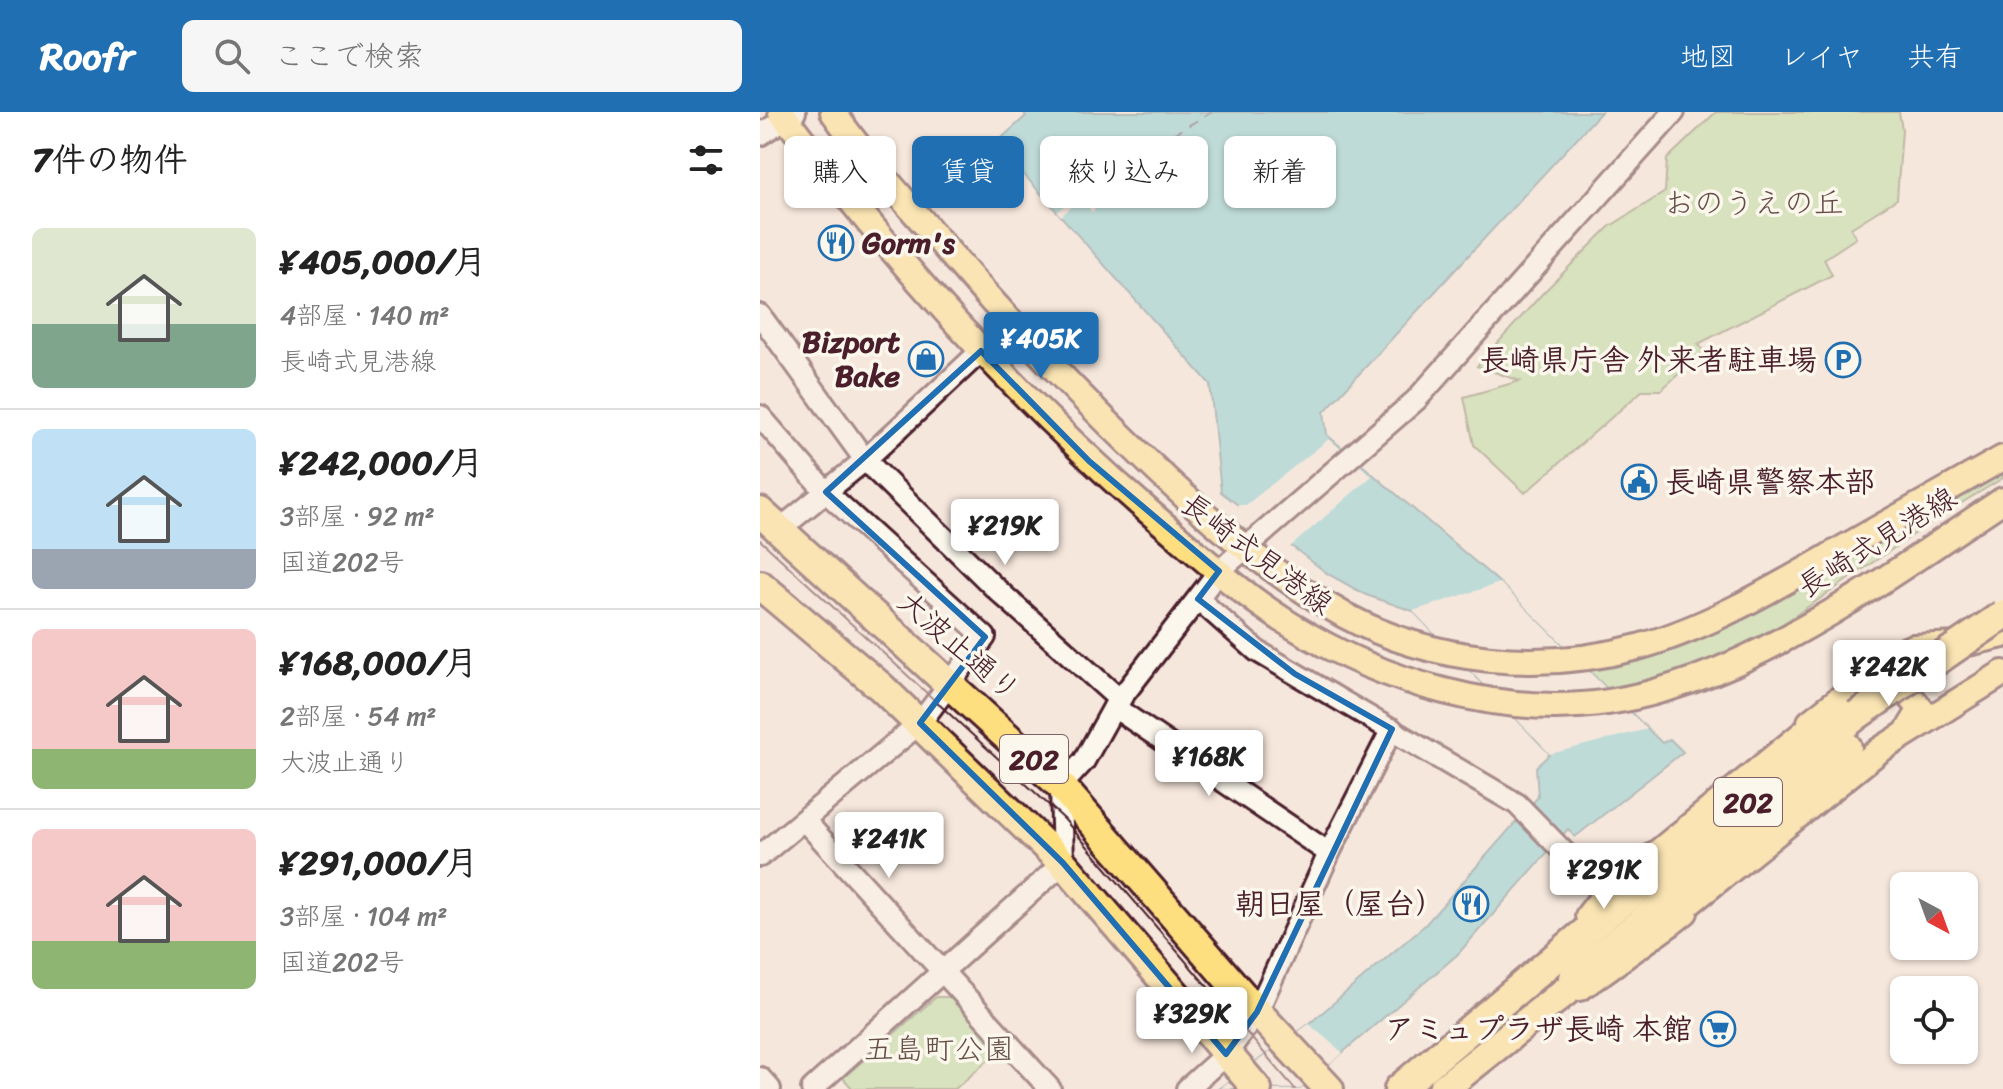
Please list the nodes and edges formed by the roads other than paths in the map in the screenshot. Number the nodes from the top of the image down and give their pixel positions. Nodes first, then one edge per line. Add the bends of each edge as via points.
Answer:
1 (833, 112) edge
2 (1674, 112) edge
3 (788, 115) edge
4 (760, 135) edge
5 (760, 315) edge
6 (1014, 327) junction
7 (981, 351) junction
8 (760, 416) edge
9 (2003, 458) edge
10 (865, 460) junction
11 (826, 492) junction
12 (2003, 500) edge
13 (769, 521) edge
14 (1244, 547) junction
15 (1219, 571) junction
16 (760, 585) edge
17 (1198, 599) junction
18 (2003, 615) edge
19 (2003, 636) edge
20 (1895, 655) junction
21 (2003, 673) edge
22 (948, 681) junction
23 (1117, 703) junction
24 (1941, 711) junction
25 (1863, 722) junction
26 (920, 723) junction
27 (1812, 726) junction
28 (1392, 729) junction
29 (1907, 732) junction
30 (1061, 786) junction
31 (804, 820) junction
32 (1329, 853) junction
33 (760, 856) edge
34 (1063, 863) junction
35 (1586, 877) junction
36 (1624, 881) junction
37 (1677, 900) junction
38 (1616, 914) junction
39 (942, 970) junction
40 (1576, 983) junction
41 (1257, 1012) junction
42 (1232, 1060) junction
43 (760, 1078) edge
44 (770, 1089) edge
45 (812, 1089) edge
46 (1050, 1089) edge
47 (1187, 1089) edge
48 (1257, 1089) edge
49 (1329, 1089) edge
50 (1399, 1089) edge
51 (1443, 1089) edge

1 - 6 main road, 長崎式見港線
2 - 14 street via 1416,400
3 - 4 street
3 - 7 main road, 長崎式見港線
5 - 10 street
6 - 7 street
6 - 14 main road, 長崎式見港線 via 1128,442
7 - 10 street
7 - 15 main road, 長崎式見港線 via 1089,461
8 - 11 street
9 - 14 main road, 長崎式見港線 via 1715,617 1638,647 1561,660 1488,659 1395,637 1346,615
10 - 11 street
10 - 23 street
11 - 13 street
11 - 22 street via 985,637
12 - 15 main road, 長崎式見港線 via 1817,618 1731,664 1654,692 1571,706 1491,699 1407,681 1291,625
13 - 22 highway, 大波止通り / 202
14 - 15 street
15 - 17 street
16 - 26 highway, 202
17 - 23 street
17 - 28 street via 1257,651
18 - 25 highway, 202, bridge
19 - 20 main road via 1913,647
19 - 25 highway, 202
20 - 24 main road via 1897,670
20 - 27 main road via 1810,722
21 - 24 main road
22 - 26 street
22 - 30 highway, 大波止通り / 202
23 - 30 street via 1084,761
23 - 32 street
24 - 29 main road
25 - 37 highway, 202
25 - 38 highway, 202
26 - 31 street
26 - 34 highway, 202
27 - 29 main road via 1883,673 1892,675 1921,709
27 - 36 main road
28 - 32 street
28 - 35 street via 1517,804
29 - 37 main road
30 - 34 street
30 - 41 highway, 大波止通り / 202
31 - 33 street
31 - 39 street
32 - 41 street
34 - 39 street
34 - 42 highway, 202
35 - 36 street via 1589,874 1604,889
35 - 38 street via 1583,880
36 - 38 main road
37 - 38 highway, 202 via 1674,895
37 - 40 main road via 1685,912 1580,988
38 - 40 highway, 202 via 1622,941 1573,978
38 - 50 highway, 202
39 - 45 street
39 - 46 street
40 - 51 highway, 202
41 - 42 street
41 - 49 highway, 大波止通り / 202
42 - 47 street
42 - 48 highway, 202
43 - 44 street

